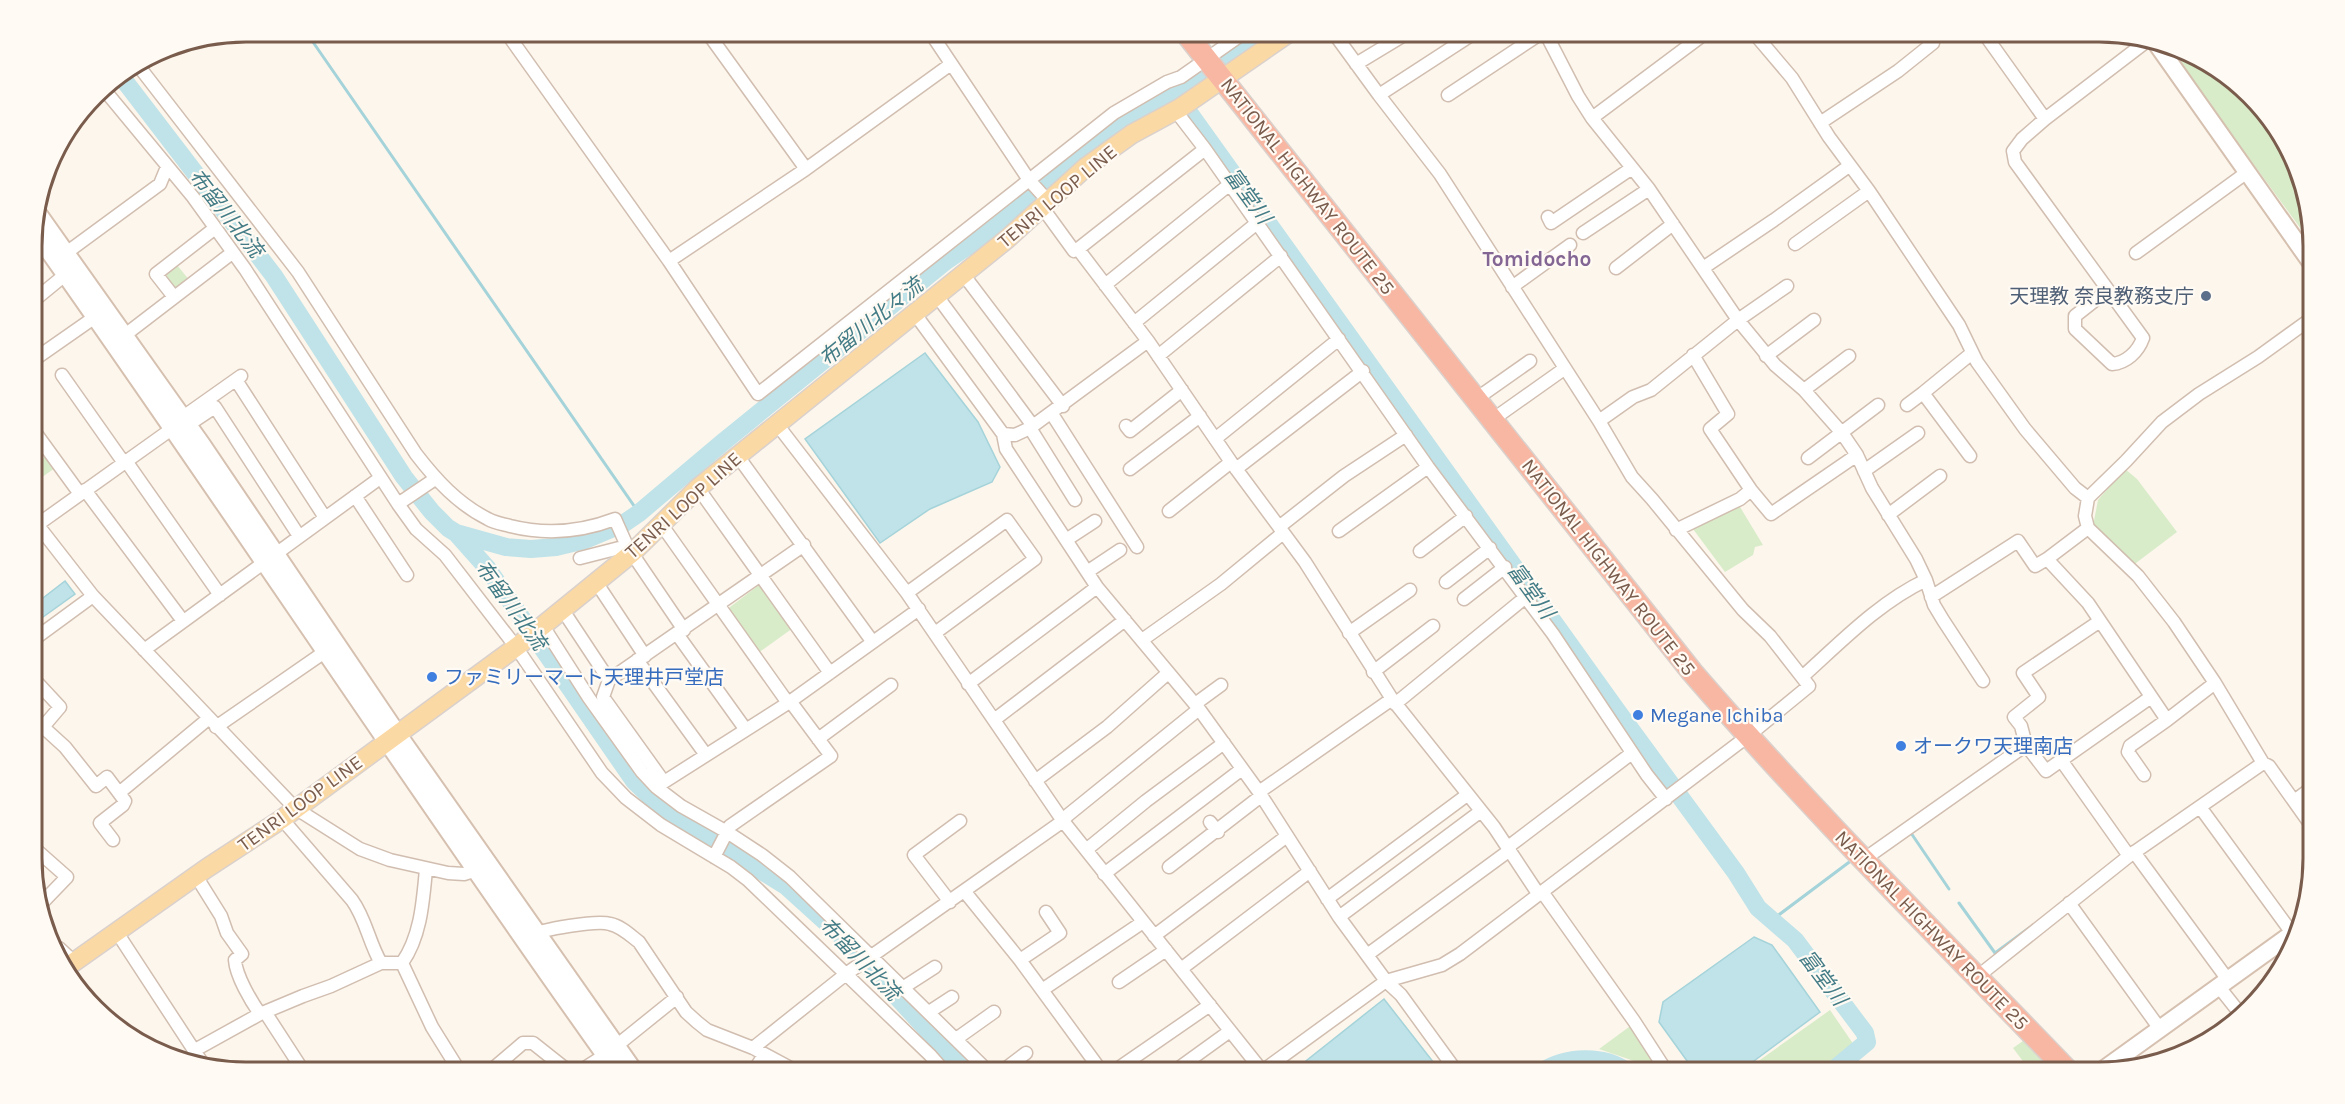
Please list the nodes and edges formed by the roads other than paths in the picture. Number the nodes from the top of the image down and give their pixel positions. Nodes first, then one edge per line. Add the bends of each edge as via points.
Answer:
1 (513, 42) edge
2 (714, 42) edge
3 (937, 42) edge
4 (1193, 42) edge
5 (1236, 42) edge
6 (1269, 42) edge
7 (1340, 42) edge
8 (1392, 42) edge
9 (1460, 42) edge
10 (1529, 42) edge
11 (1549, 42) edge
12 (1694, 42) edge
13 (1761, 42) edge
14 (1990, 42) edge
15 (1933, 43) dead end
16 (2140, 46) edge
17 (2163, 53) edge
18 (951, 64) junction
19 (1356, 64) junction
20 (1214, 68) junction
21 (142, 71) edge
22 (1378, 95) junction
23 (1448, 95) dead end
24 (109, 96) edge
25 (1181, 107) junction
26 (1592, 118) junction
27 (2044, 119) junction
28 (1820, 123) junction
29 (1205, 149) junction
30 (1849, 166) junction
31 (167, 167) junction
32 (1632, 168) junction
33 (806, 169) junction
34 (2246, 173) junction
35 (1030, 181) junction
36 (1230, 184) junction
37 (1649, 189) junction
38 (1869, 191) junction
39 (1045, 202) junction
40 (1548, 217) dead end
41 (44, 223) edge
42 (1257, 223) junction
43 (1673, 224) junction
44 (210, 232) dead end
45 (1583, 233) dead end
46 (42, 238) edge
47 (1796, 244) dead end
48 (1570, 245) dead end
49 (1078, 249) junction
50 (2303, 252) edge
51 (2136, 253) dead end
52 (228, 256) dead end
53 (1281, 256) junction
54 (669, 261) junction
55 (69, 265) junction
56 (1617, 268) dead end
57 (1703, 268) junction
58 (963, 274) junction
59 (1105, 285) junction
60 (1787, 286) dead end
61 (1512, 287) junction
62 (2108, 290) junction
63 (42, 292) edge
64 (937, 296) junction
65 (174, 297) junction
66 (915, 314) junction
67 (95, 317) junction
68 (1738, 320) junction
69 (1814, 320) dead end
70 (1134, 323) junction
71 (2303, 324) edge
72 (125, 335) junction
73 (1339, 339) junction
74 (1148, 341) junction
75 (1972, 353) junction
76 (42, 355) edge
77 (1693, 355) junction
78 (1158, 356) junction
79 (1766, 356) junction
80 (1849, 356) dead end
81 (1530, 361) dead end
82 (1564, 369) junction
83 (1363, 371) junction
84 (62, 375) dead end
85 (1182, 390) junction
86 (1804, 390) junction
87 (1923, 393) junction
88 (1476, 399) junction
89 (1878, 405) dead end
90 (1907, 405) dead end
91 (1057, 410) junction
92 (1200, 417) junction
93 (1492, 420) junction
94 (1599, 421) junction
95 (181, 423) junction
96 (776, 423) junction
97 (1126, 426) dead end
98 (1031, 427) junction
99 (1842, 433) junction
100 (1918, 433) dead end
101 (1003, 434) junction
102 (1406, 435) junction
103 (1215, 440) junction
104 (42, 441) edge
105 (737, 455) junction
106 (1857, 455) junction
107 (1970, 456) dead end
108 (1808, 458) dead end
109 (125, 462) junction
110 (1233, 466) junction
111 (1428, 467) junction
112 (1130, 469) dead end
113 (1864, 471) junction
114 (1940, 477) dead end
115 (380, 478) junction
116 (434, 480) junction
117 (698, 488) junction
118 (1751, 490) junction
119 (82, 492) junction
120 (355, 496) junction
121 (2088, 498) junction
122 (1075, 500) dead end
123 (399, 504) junction
124 (1169, 511) dead end
125 (322, 513) dead end
126 (1888, 515) junction
127 (1466, 516) junction
128 (42, 518) edge
129 (1095, 521) dead end
130 (661, 524) junction
131 (2088, 528) junction
132 (1281, 530) junction
133 (1676, 530) junction
134 (42, 531) edge
135 (1339, 531) dead end
136 (299, 536) junction
137 (1066, 540) junction
138 (804, 546) junction
139 (628, 547) junction
140 (1137, 547) dead end
141 (1490, 548) junction
142 (1120, 550) dead end
143 (1420, 551) dead end
144 (270, 558) junction
145 (580, 558) dead end
146 (2047, 559) junction
147 (1505, 567) junction
148 (1087, 572) junction
149 (407, 575) dead end
150 (761, 576) junction
151 (1926, 580) junction
152 (596, 582) junction
153 (1446, 582) dead end
154 (1097, 587) junction
155 (1410, 590) dead end
156 (907, 592) junction
157 (220, 595) junction
158 (93, 596) junction
159 (1527, 596) junction
160 (1931, 597) junction
161 (1464, 599) dead end
162 (718, 605) junction
163 (562, 609) junction
164 (919, 609) junction
165 (1125, 620) junction
166 (183, 621) junction
167 (2100, 621) junction
168 (1433, 626) dead end
169 (541, 627) junction
170 (680, 632) junction
171 (42, 633) edge
172 (935, 633) junction
173 (1349, 633) junction
174 (1142, 640) junction
175 (872, 641) junction
176 (517, 646) junction
177 (144, 650) junction
178 (326, 651) junction
179 (641, 658) junction
180 (1373, 672) junction
181 (830, 673) junction
182 (1168, 673) junction
183 (1802, 677) junction
184 (609, 680) junction
185 (1983, 681) dead end
186 (2215, 683) junction
187 (968, 684) junction
188 (891, 685) dead end
189 (1221, 685) dead end
190 (42, 688) edge
191 (2151, 697) junction
192 (789, 702) junction
193 (1394, 702) junction
194 (1197, 706) junction
195 (994, 720) junction
196 (2167, 720) junction
197 (212, 723) junction
198 (746, 729) junction
199 (392, 736) junction
200 (1748, 736) junction
201 (818, 739) junction
202 (1224, 743) junction
203 (2026, 745) junction
204 (1632, 753) junction
205 (706, 755) junction
206 (2061, 760) junction
207 (2263, 763) junction
208 (1242, 769) junction
209 (2144, 775) dead end
210 (1035, 781) junction
211 (119, 793) junction
212 (1260, 794) junction
213 (1672, 794) junction
214 (2303, 794) edge
215 (1467, 795) junction
216 (2294, 801) junction
217 (2200, 807) junction
218 (1481, 811) junction
219 (289, 814) junction
220 (2303, 814) edge
221 (960, 821) dead end
222 (1063, 821) junction
223 (726, 834) junction
224 (1287, 836) junction
225 (113, 840) dead end
226 (1509, 849) junction
227 (1086, 850) junction
228 (2131, 854) junction
229 (42, 855) edge
230 (715, 855) junction
231 (1863, 860) junction
232 (1171, 861) dead end
233 (483, 868) junction
234 (426, 869) junction
235 (1310, 871) junction
236 (1104, 874) junction
237 (195, 876) junction
238 (965, 892) junction
239 (1541, 894) junction
240 (47, 898) edge
241 (1327, 898) junction
242 (950, 902) junction
243 (2069, 903) junction
244 (1046, 912) dead end
245 (1339, 916) junction
246 (1143, 922) junction
247 (2291, 925) edge
248 (116, 931) junction
249 (530, 936) junction
250 (1154, 936) junction
251 (2286, 938) edge
252 (1166, 950) junction
253 (1367, 955) junction
254 (870, 958) junction
255 (1020, 960) junction
256 (381, 963) junction
257 (402, 963) junction
258 (72, 964) edge
259 (934, 967) dead end
260 (1181, 969) junction
261 (846, 975) junction
262 (1977, 977) junction
263 (1386, 981) junction
264 (1119, 982) dead end
265 (2223, 983) junction
266 (904, 987) junction
267 (1042, 990) junction
268 (952, 997) dead end
269 (677, 998) junction
270 (1210, 1005) junction
271 (2237, 1007) edge
272 (929, 1012) junction
273 (994, 1012) dead end
274 (262, 1013) junction
275 (2160, 1029) junction
276 (1230, 1031) junction
277 (956, 1039) junction
278 (753, 1048) junction
279 (195, 1050) junction
280 (611, 1050) junction
281 (1026, 1053) dead end
282 (764, 1055) junction
283 (198, 1056) edge
284 (297, 1062) edge
285 (454, 1062) edge
286 (501, 1062) edge
287 (558, 1062) edge
288 (593, 1062) edge
289 (614, 1062) edge
290 (624, 1062) edge
291 (759, 1062) edge
292 (778, 1062) edge
293 (936, 1062) edge
294 (979, 1062) edge
295 (1014, 1062) edge
296 (1094, 1062) edge
297 (1127, 1062) edge
298 (1187, 1062) edge
299 (1254, 1062) edge
300 (1276, 1062) edge
301 (1450, 1062) edge
302 (1661, 1062) edge
303 (2059, 1062) edge
304 (2114, 1062) edge

1 - 54 street
2 - 33 street
3 - 18 street
4 - 20 highway, NATIONAL HIGHWAY ROUTE 25
5 - 20 street
6 - 20 main road, TENRI LOOP LINE
7 - 19 street
8 - 19 street
9 - 22 street
10 - 23 street
11 - 26 street
12 - 26 street
13 - 28 street via 1792,78
14 - 27 street
15 - 28 street
16 - 27 street
17 - 34 street
18 - 33 street
18 - 35 street
19 - 22 street
20 - 25 main road, TENRI LOOP LINE
20 - 35 street via 1167,82 1114,113
20 - 88 highway, NATIONAL HIGHWAY ROUTE 25
21 - 116 street via 298,272
22 - 61 street via 1440,174
24 - 31 street
25 - 29 street
25 - 39 main road, TENRI LOOP LINE via 1123,140
26 - 32 street
27 - 62 street via 2013,151 2015,162
28 - 30 street
29 - 36 street
29 - 49 street
30 - 38 street
30 - 57 street
31 - 55 street via 160,184
31 - 115 street via 245,269
32 - 37 street
32 - 40 street via 1551,223
33 - 54 street
34 - 50 street
34 - 51 street
35 - 39 street
35 - 54 street via 758,394
36 - 42 street
36 - 59 street
37 - 43 street
37 - 45 street
38 - 47 street
38 - 75 street via 1959,325
39 - 49 street via 1074,251
39 - 58 main road, TENRI LOOP LINE
41 - 55 street
42 - 53 street
42 - 70 street
43 - 56 street
43 - 57 street
44 - 65 street via 156,274
46 - 55 street
48 - 61 street
49 - 59 street
52 - 65 street
53 - 73 street
53 - 78 street
55 - 63 street
55 - 67 street
55 - 72 street
57 - 68 street
58 - 64 main road, TENRI LOOP LINE
58 - 91 street
59 - 70 street
60 - 68 street
61 - 82 street
62 - 62 street via 2143,338 2139,348 2121,363 2112,364 2075,328 2075,316
64 - 66 main road, TENRI LOOP LINE
64 - 98 street
65 - 72 street
66 - 96 main road, TENRI LOOP LINE
66 - 101 street
67 - 76 street
67 - 95 street
68 - 77 street
68 - 79 street
69 - 79 street
70 - 74 street
71 - 121 street via 2162,422
72 - 95 street
73 - 83 street
73 - 103 street
74 - 78 street
74 - 91 street
75 - 87 street
75 - 121 street via 2025,429
77 - 94 street via 1651,390 1633,397
77 - 118 street via 1728,414 1710,429
78 - 85 street
79 - 86 street
80 - 86 street
81 - 88 street
82 - 93 street
82 - 94 street
83 - 102 street
83 - 110 street
84 - 109 street
85 - 92 street
85 - 97 street via 1130,431
86 - 99 street
87 - 90 street
87 - 107 street
88 - 93 highway, NATIONAL HIGHWAY ROUTE 25
89 - 99 street
91 - 98 street
91 - 140 street
92 - 103 street
92 - 112 street
93 - 200 highway, NATIONAL HIGHWAY ROUTE 25 via 1692,672
94 - 133 street via 1632,477
95 - 109 street
95 - 125 street via 239,378
95 - 136 street via 215,407
95 - 144 street
96 - 105 main road, TENRI LOOP LINE
96 - 156 street
98 - 101 street via 1015,435
98 - 122 street
99 - 106 street
99 - 108 street
100 - 113 street
101 - 137 street via 1006,449
102 - 111 street
102 - 132 street via 1344,476
103 - 110 street
104 - 119 street
105 - 117 main road, TENRI LOOP LINE
105 - 138 street
106 - 113 street
106 - 118 street via 1771,514
109 - 119 street
109 - 157 street
110 - 124 street
110 - 132 street
111 - 127 street
111 - 135 street
113 - 126 street
114 - 126 street
115 - 120 street
115 - 123 street
116 - 123 street
116 - 139 street via 490,520 526,529 591,528 615,519
117 - 130 main road, TENRI LOOP LINE
117 - 150 street
118 - 133 street
119 - 128 street
119 - 166 street
120 - 136 street
120 - 149 street
121 - 131 street
123 - 176 street via 416,528 446,555
126 - 151 street
127 - 141 street
127 - 143 street
129 - 137 street
130 - 139 main road, TENRI LOOP LINE
130 - 162 street
131 - 146 street
131 - 186 street via 2138,576
132 - 173 street
132 - 174 street via 1221,584
133 - 183 street
134 - 158 street
136 - 144 street
137 - 148 street
138 - 150 street
138 - 175 street
139 - 145 street
139 - 152 main road, TENRI LOOP LINE
139 - 170 street
141 - 147 street
141 - 153 street
142 - 148 street
144 - 157 street
144 - 178 street
144 - 199 street
146 - 160 street via 2035,566 2018,541
146 - 167 street
147 - 159 street
147 - 161 street
148 - 154 street
150 - 162 street
150 - 181 street
151 - 160 street
151 - 183 street via 1880,607
152 - 163 main road, TENRI LOOP LINE
152 - 179 street
154 - 165 street
154 - 187 street
155 - 173 street
156 - 164 street
156 - 172 street via 1007,520 1035,559
157 - 166 street
158 - 171 street
158 - 177 street
159 - 193 street
159 - 204 street
160 - 185 street
162 - 170 street
162 - 192 street
163 - 169 main road, TENRI LOOP LINE
163 - 184 street
164 - 172 street
164 - 175 street
165 - 174 street
165 - 195 street
166 - 177 street
167 - 191 street
167 - 203 street via 2023,673 2039,697 2014,717
168 - 180 street
169 - 176 main road, TENRI LOOP LINE
169 - 223 street via 642,772 681,806
170 - 179 street
170 - 198 street
172 - 187 street
173 - 180 street
174 - 182 street
175 - 181 street
176 - 199 main road, TENRI LOOP LINE
176 - 230 street via 602,773 661,825
177 - 197 street
178 - 197 street
178 - 199 street
179 - 184 street
179 - 205 street
180 - 193 street
181 - 192 street
182 - 194 street
182 - 210 street via 1107,727
183 - 200 street via 1809,686
184 - 205 street via 603,697 664,782
186 - 196 street
186 - 207 street
187 - 195 street
188 - 201 street
189 - 194 street
190 - 211 street via 60,707 43,727 65,747 96,786 107,777
191 - 196 street
191 - 206 street
192 - 198 street
192 - 201 street
193 - 212 street
193 - 215 street
194 - 202 street
194 - 222 street
195 - 210 street
196 - 209 street via 2130,746 2128,752
197 - 211 street
197 - 219 street
198 - 205 street
199 - 219 main road, TENRI LOOP LINE
199 - 233 street
200 - 213 street
200 - 231 highway, NATIONAL HIGHWAY ROUTE 25
201 - 223 street via 831,756 730,826
202 - 208 street
202 - 227 street
203 - 206 street via 2046,771
203 - 231 street
204 - 213 street
204 - 226 street
206 - 228 street
207 - 216 street
207 - 217 street
208 - 212 street
208 - 236 street
210 - 222 street
211 - 225 street via 123,805 100,823
212 - 224 street
212 - 232 street
213 - 239 street
214 - 216 street
215 - 218 street
215 - 241 street
216 - 220 street
217 - 228 street
217 - 247 street
218 - 226 street
218 - 245 street
219 - 234 street via 360,849
219 - 237 main road, TENRI LOOP LINE
219 - 256 street via 361,913
221 - 242 street via 914,855
222 - 227 street
222 - 238 street
223 - 230 street
223 - 254 street via 790,877
224 - 235 street
224 - 250 street
226 - 239 street
226 - 253 street
227 - 236 street
228 - 243 street
228 - 265 street
229 - 240 street via 67,877
230 - 261 street via 748,880
231 - 262 highway, NATIONAL HIGHWAY ROUTE 25
233 - 234 street via 464,874
233 - 249 street
234 - 257 street via 418,927
235 - 241 street
235 - 260 street
236 - 246 street
237 - 248 main road, TENRI LOOP LINE
237 - 274 street via 242,954 235,960 236,968
238 - 242 street
238 - 255 street
239 - 263 street via 1442,965
239 - 302 street
241 - 245 street
242 - 254 street
243 - 262 street
243 - 275 street
244 - 255 street via 1060,933
245 - 253 street
246 - 250 street
246 - 267 street
248 - 258 main road, TENRI LOOP LINE
248 - 279 street
249 - 269 street via 549,928 610,923 639,942
249 - 280 street
250 - 252 street
251 - 265 street
252 - 260 street
252 - 264 street
253 - 263 street
254 - 261 street
254 - 266 street
255 - 267 street
256 - 257 street
256 - 274 street
257 - 285 street via 432,1027
259 - 266 street
260 - 270 street
261 - 278 street
261 - 293 street
262 - 303 highway, NATIONAL HIGHWAY ROUTE 25
263 - 300 street
263 - 301 street via 1401,995
265 - 271 street
265 - 275 street
266 - 272 street
267 - 296 street
268 - 272 street
269 - 278 street via 686,1012 707,1030
269 - 280 street
270 - 276 street
270 - 297 street
272 - 277 street
273 - 277 street
274 - 279 street
274 - 284 street
275 - 304 street
276 - 298 street
276 - 299 street
277 - 294 street
278 - 282 street
279 - 283 street
280 - 288 street
280 - 289 street
280 - 290 street
281 - 295 street
282 - 291 street
282 - 292 street
286 - 287 street via 523,1043 532,1043

